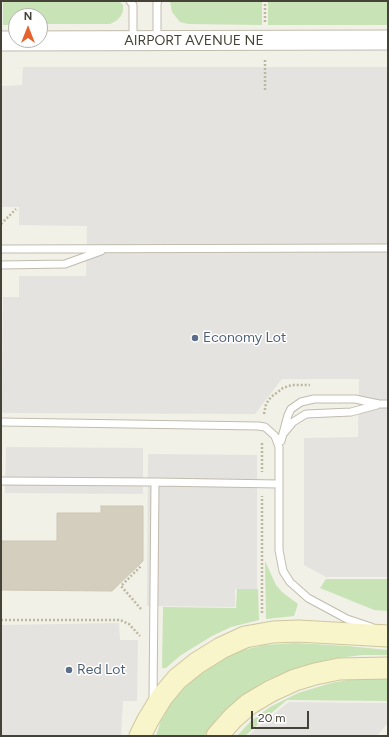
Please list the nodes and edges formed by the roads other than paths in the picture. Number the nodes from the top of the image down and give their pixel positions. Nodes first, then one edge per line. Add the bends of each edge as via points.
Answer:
1 (132, 2) edge
2 (157, 2) edge
3 (388, 40) edge
4 (1, 41) edge
5 (133, 41) junction
6 (157, 41) junction
7 (388, 248) edge
8 (1, 249) edge
9 (107, 249) junction
10 (1, 264) edge
11 (379, 404) junction
12 (388, 404) edge
13 (1, 422) edge
14 (280, 444) junction
15 (1, 481) edge
16 (155, 482) junction
17 (279, 484) junction
18 (388, 634) edge
19 (388, 668) edge
20 (153, 711) junction
21 (140, 736) edge
22 (217, 736) edge

1 - 5 lane
2 - 6 lane
3 - 6 street, AIRPORT AVENUE NE
4 - 5 street, AIRPORT AVENUE NE
5 - 6 street, AIRPORT AVENUE NE
7 - 9 lane
8 - 9 lane
9 - 10 lane via 65,264
11 - 12 lane
11 - 14 lane via 351,412 306,414 293,422 283,434
11 - 14 lane via 355,399 314,399 301,402 288,414
13 - 14 lane via 258,426 271,431
14 - 17 lane
15 - 16 lane
16 - 17 lane
16 - 20 lane
17 - 18 lane via 279,550 283,571 290,582 308,598 347,619
18 - 20 main road via 273,632 245,637 221,648 177,679
19 - 22 main road via 339,669 295,680 249,704
20 - 21 main road

